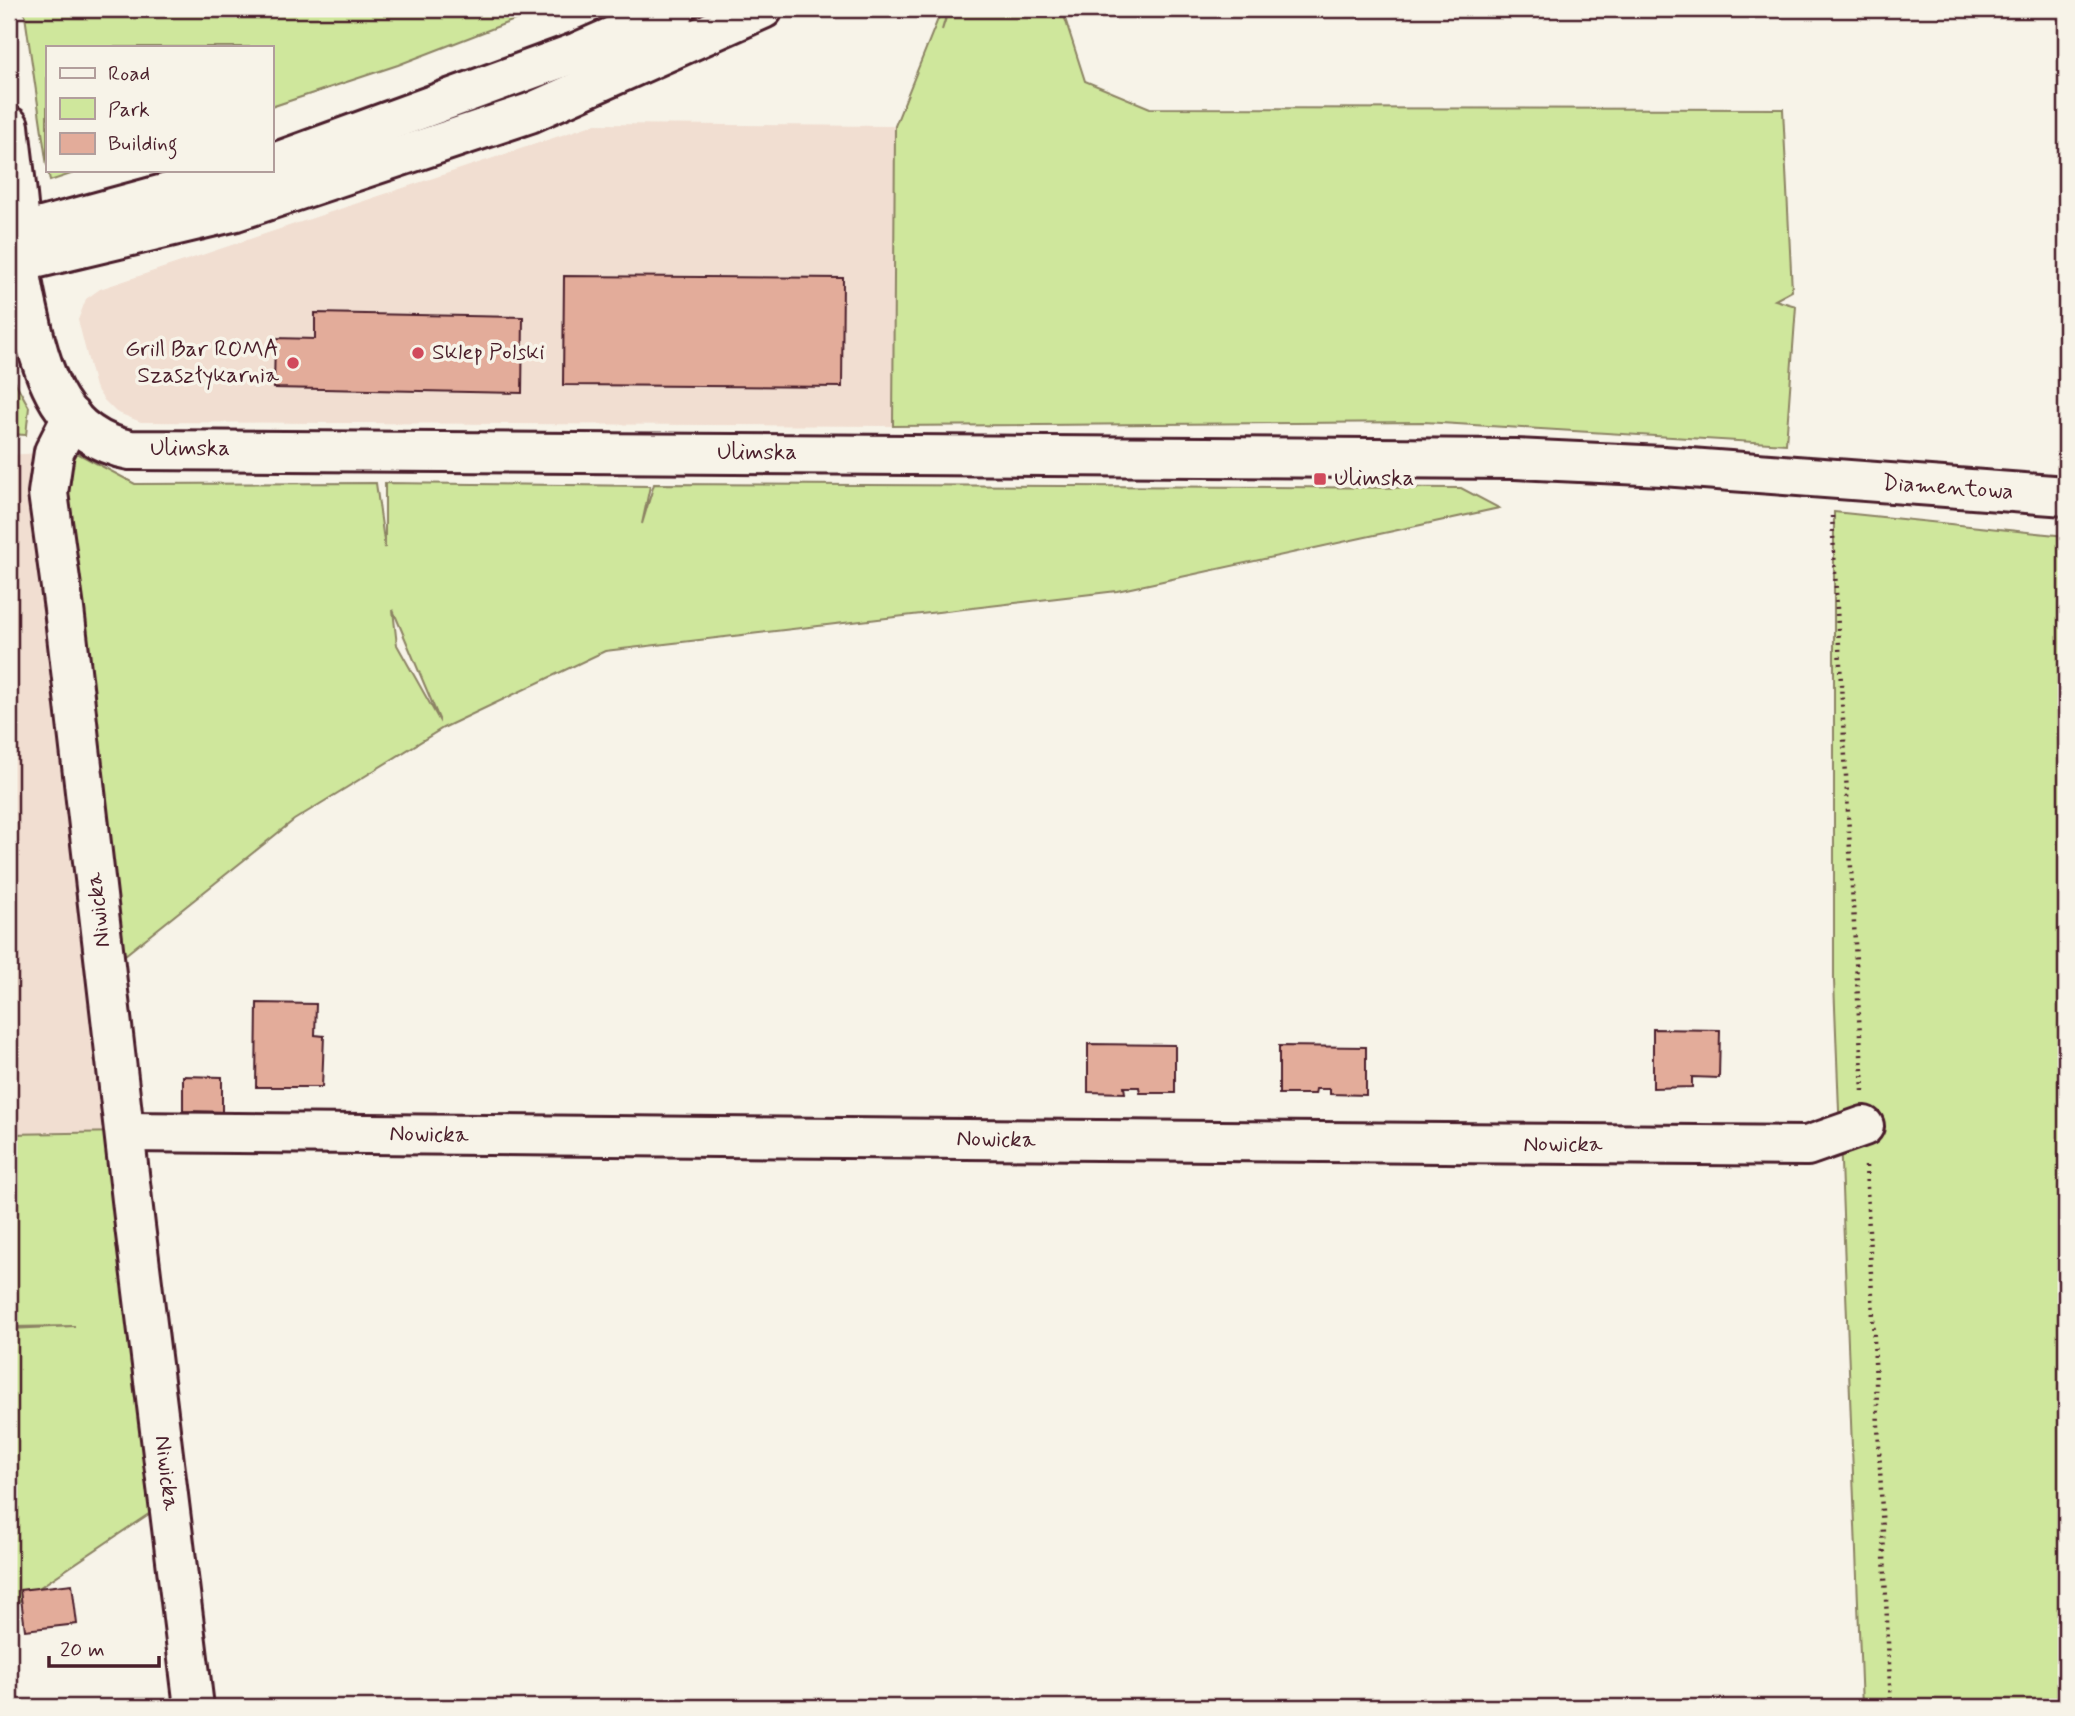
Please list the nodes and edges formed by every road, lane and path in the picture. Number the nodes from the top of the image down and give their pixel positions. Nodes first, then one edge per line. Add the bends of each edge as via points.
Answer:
1 (677, 9) edge
2 (764, 9) edge
3 (9, 126) edge
4 (273, 163) edge
5 (246, 172) edge
6 (14, 249) edge
7 (72, 417) junction
8 (1830, 480) joint
9 (2066, 496) edge
10 (1864, 1126) dead end
11 (125, 1132) junction
12 (194, 1707) edge

1 - 4 street via 578,52
2 - 6 street via 530,113 236,211
3 - 6 street
5 - 6 street
6 - 7 street via 38,355 50,388
7 - 8 street, Ulimska via 103,442 130,450 1515,459
7 - 11 street, Niwicka via 54,452 48,493
8 - 9 street, Diamentowa
10 - 11 street, Nowicka via 1807,1146
11 - 12 street, Niwicka

